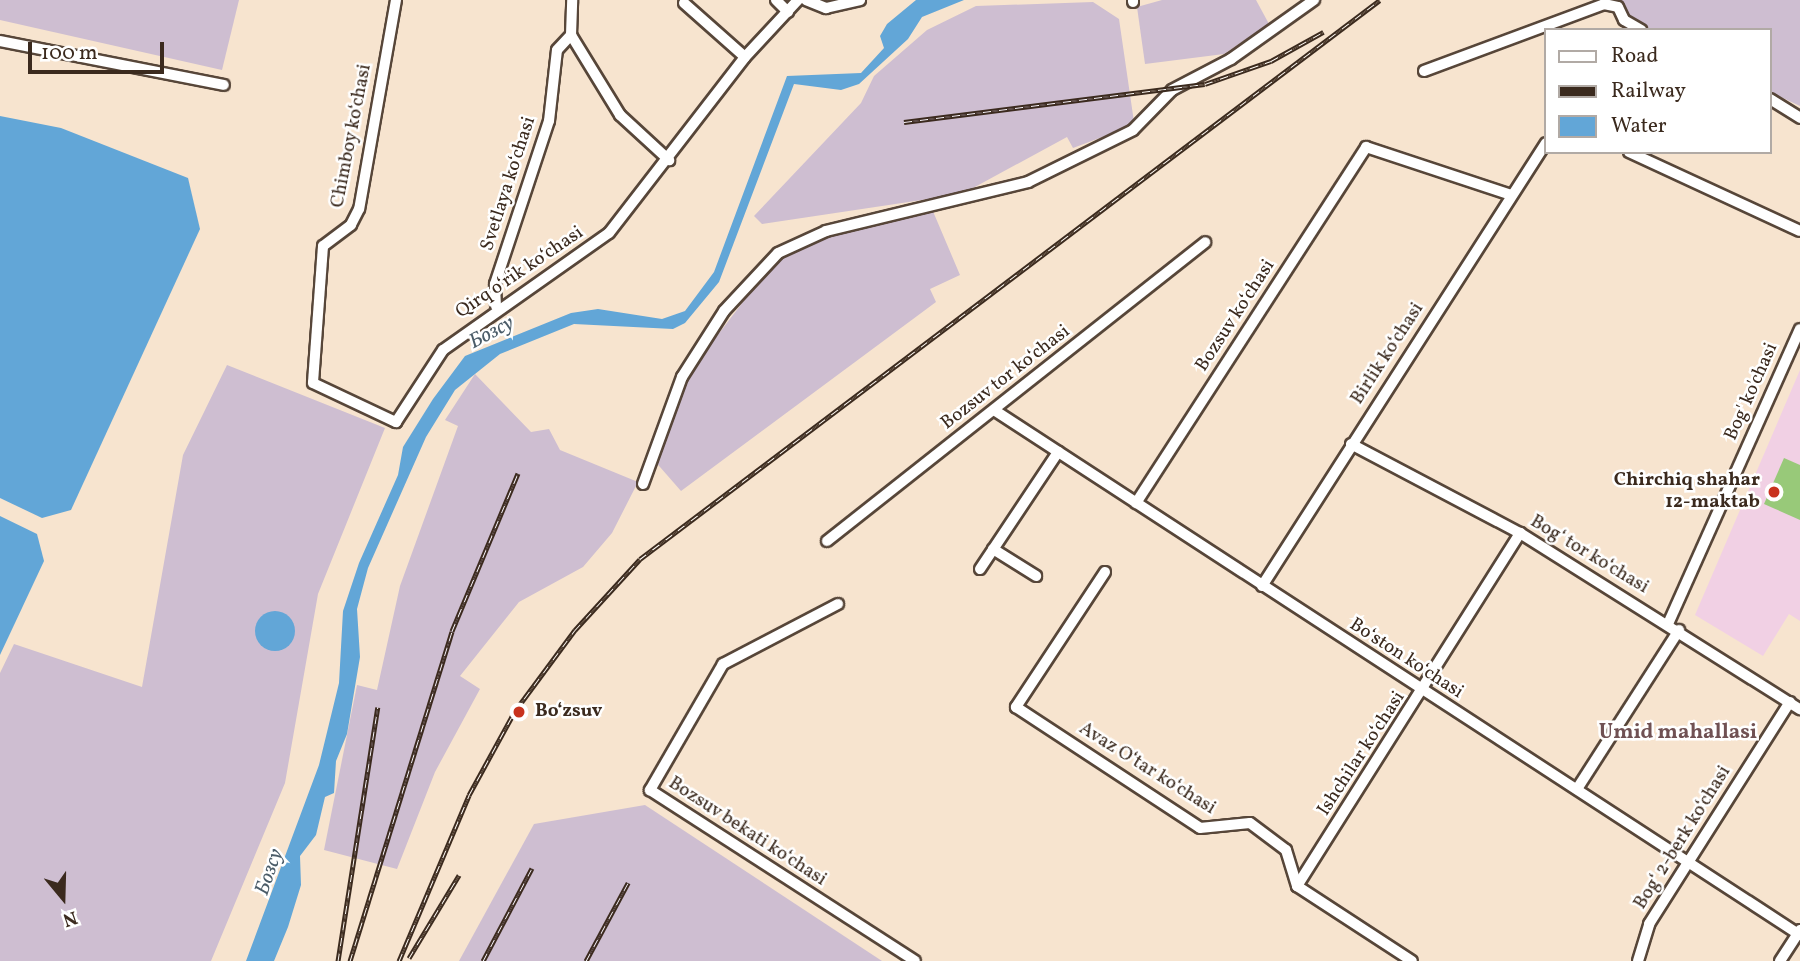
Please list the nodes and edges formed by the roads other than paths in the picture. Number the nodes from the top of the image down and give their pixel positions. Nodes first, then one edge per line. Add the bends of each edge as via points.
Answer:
1 (396, 0) edge
2 (572, 0) edge
3 (776, 0) edge
4 (798, 0) edge
5 (806, 0) edge
6 (860, 0) edge
7 (1314, 0) edge
8 (684, 3) dead end
9 (788, 12) junction
10 (1621, 25) edge
11 (571, 35) junction
12 (0, 41) edge
13 (745, 57) junction
14 (1424, 71) dead end
15 (224, 85) dead end
16 (1772, 100) edge
17 (1800, 118) edge
18 (1545, 144) edge
19 (1633, 154) edge
20 (669, 160) junction
21 (1511, 195) junction
22 (1800, 231) edge
23 (1205, 242) dead end
24 (496, 306) junction
25 (1800, 329) edge
26 (994, 410) junction
27 (396, 422) joint
28 (1351, 444) junction
29 (1058, 452) junction
30 (643, 484) dead end
31 (1136, 503) junction
32 (1520, 533) junction
33 (827, 541) dead end
34 (993, 549) junction
35 (980, 569) dead end
36 (1105, 572) dead end
37 (1036, 576) dead end
38 (1262, 586) junction
39 (838, 604) dead end
40 (1668, 624) junction
41 (1679, 630) junction
42 (1424, 692) junction
43 (1795, 706) edge
44 (1577, 789) junction
45 (1686, 862) junction
46 (1297, 886) junction
47 (1799, 933) edge
48 (915, 961) edge
49 (1412, 961) edge
50 (1639, 961) edge
51 (1780, 961) edge

1 - 27 street, Chimboy ko‘chasi via 359,209 351,225 323,246 313,383
2 - 11 street, Svetlaya ko‘chasi
3 - 9 street
4 - 9 street, Qirq o‘rik ko‘chasi
5 - 6 street via 826,8
7 - 30 street via 1231,59 1187,79 1133,130 1028,181 825,231 778,253 724,311 682,377
8 - 13 street
9 - 13 street, Qirq o‘rik ko‘chasi
10 - 14 street via 1618,7 1604,4
11 - 20 street via 621,115
11 - 24 street, Svetlaya ko‘chasi via 557,50 549,121 495,284
12 - 15 street
13 - 20 street, Qirq o‘rik ko‘chasi
16 - 17 street
18 - 21 street, Birlik ko‘chasi
19 - 22 street
20 - 24 street, Qirq o‘rik ko‘chasi via 609,233 535,287
21 - 28 street, Birlik ko‘chasi
21 - 31 street, Bozsuv ko‘chasi via 1366,147
23 - 26 street, Bozsuv tor ko‘chasi
24 - 27 street, Qirq o‘rik ko‘chasi via 443,350
25 - 40 street, Bog' ko'chasi
26 - 29 street, Bo‘ston ko‘chasi
26 - 33 street, Bozsuv tor ko‘chasi
28 - 32 street, Bog‘ tor ko‘chasi
28 - 38 street, Birlik ko‘chasi
29 - 31 street, Bo‘ston ko‘chasi
29 - 34 street
31 - 38 street, Bo‘ston ko‘chasi
32 - 40 street, Bog‘ tor ko‘chasi
32 - 42 street, Ishchilar ko‘chasi
34 - 35 street
34 - 37 street
36 - 46 street, Avaz O‘tar ko‘chasi via 1016,707 1200,828 1250,823 1286,850
38 - 42 street, Bo‘ston ko‘chasi
39 - 48 street, Bozsuv bekati ko‘chasi via 723,664 650,790
40 - 41 street, Bog‘ tor ko‘chasi
41 - 43 street, Bog‘ tor ko‘chasi
41 - 44 street
42 - 44 street, Bo‘ston ko‘chasi
42 - 46 street, Ishchilar ko‘chasi
43 - 45 street, Bog‘ 2-berk ko‘chasi
44 - 45 street, Bo‘ston ko‘chasi
45 - 47 street, Bo‘ston ko‘chasi
45 - 50 street, Bog‘ 2-berk ko‘chasi via 1649,924
46 - 49 street
47 - 51 street

